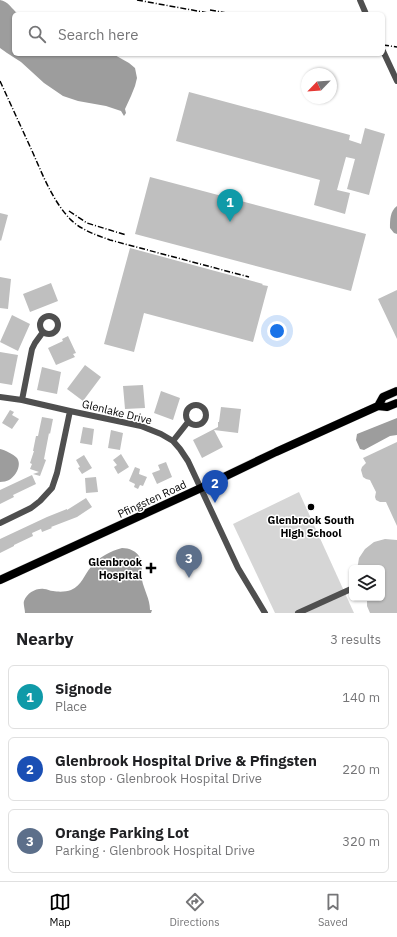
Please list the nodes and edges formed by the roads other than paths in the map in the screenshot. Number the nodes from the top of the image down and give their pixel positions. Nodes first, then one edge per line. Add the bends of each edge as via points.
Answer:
1 (360, 0) edge
2 (365, 12) edge
3 (385, 55) edge
4 (397, 81) edge
5 (43, 332) dead end
6 (397, 391) edge
7 (0, 397) edge
8 (22, 400) junction
9 (397, 402) edge
10 (378, 406) junction
11 (70, 412) junction
12 (188, 422) dead end
13 (173, 442) junction
14 (201, 488) junction
15 (0, 523) edge
16 (0, 580) edge
17 (349, 590) edge
18 (265, 613) edge
19 (298, 613) edge

1 - 2 street
3 - 4 street
5 - 8 street via 32,349
6 - 10 main road, Pfingsten Road via 383,397
7 - 8 street, Glenlake Drive
8 - 11 street, Glenlake Drive
9 - 10 main road, Pfingsten Road via 387,407
10 - 14 main road, Pfingsten Road
11 - 13 street, Glenlake Drive via 141,426
11 - 15 street via 52,488 31,508
12 - 13 street
13 - 14 street, Glenlake Drive via 188,461
14 - 16 main road, Pfingsten Road
14 - 18 street, Glenlake Drive via 238,568
17 - 19 street

